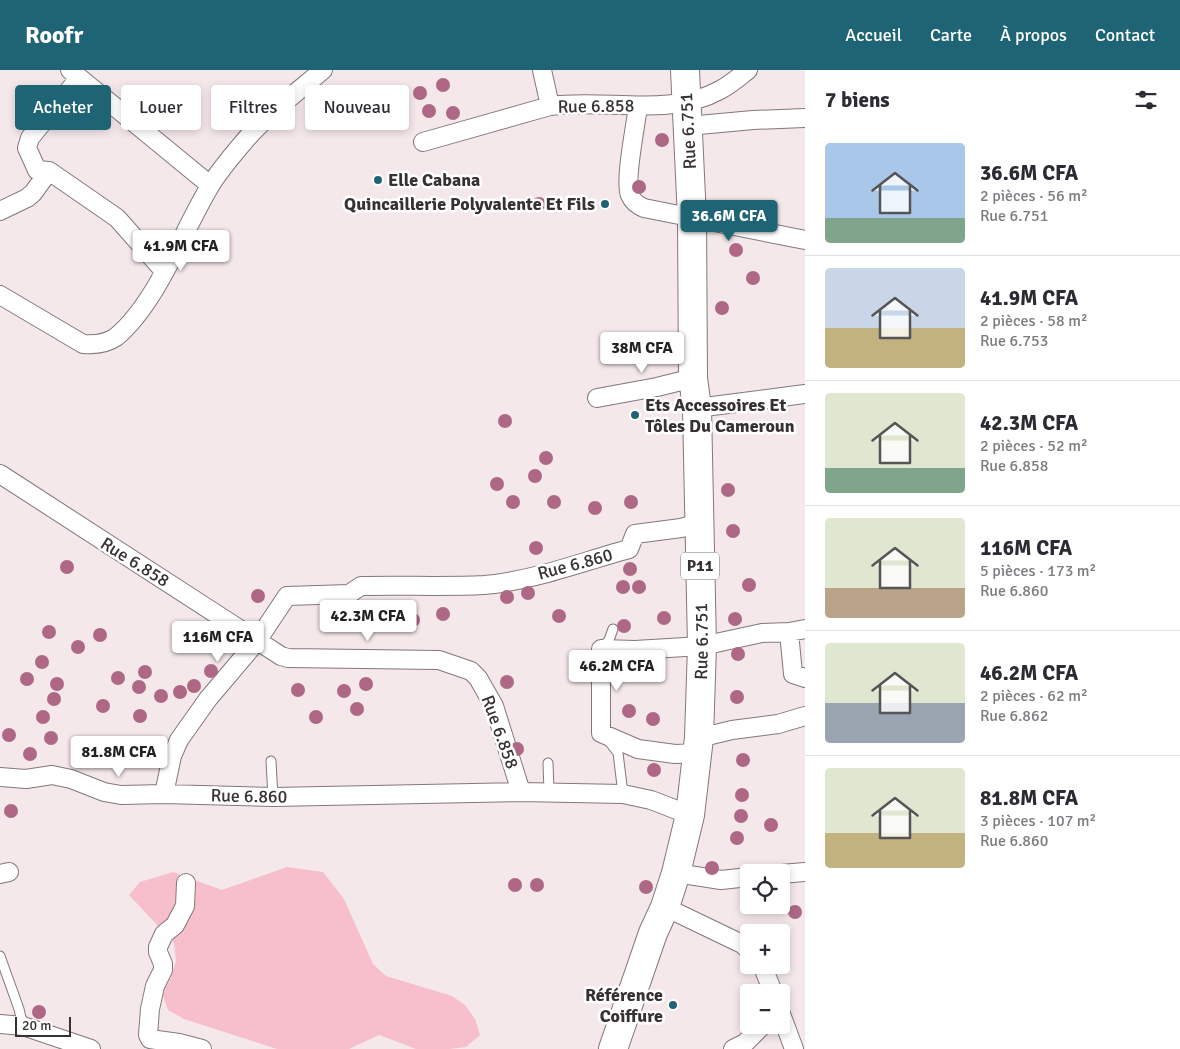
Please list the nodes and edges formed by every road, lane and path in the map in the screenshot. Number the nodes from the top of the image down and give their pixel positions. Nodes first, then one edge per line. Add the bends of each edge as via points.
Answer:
1 (323, 70) edge
2 (542, 70) edge
3 (685, 70) edge
4 (748, 70) edge
5 (75, 74) edge
6 (550, 106) junction
7 (638, 106) junction
8 (687, 114) junction
9 (805, 118) edge
10 (423, 142) dead end
11 (49, 171) junction
12 (210, 185) junction
13 (0, 211) edge
14 (692, 218) junction
15 (805, 240) edge
16 (164, 271) junction
17 (0, 295) edge
18 (693, 378) junction
19 (805, 394) edge
20 (597, 398) dead end
21 (697, 408) junction
22 (0, 474) edge
23 (699, 523) junction
24 (613, 629) dead end
25 (797, 631) edge
26 (257, 641) junction
27 (702, 646) junction
28 (601, 650) junction
29 (805, 678) edge
30 (805, 716) edge
31 (601, 733) junction
32 (698, 745) junction
33 (271, 761) dead end
34 (548, 762) dead end
35 (0, 777) edge
36 (521, 792) junction
37 (549, 792) junction
38 (164, 794) junction
39 (623, 794) junction
40 (273, 797) junction
41 (690, 815) junction
42 (805, 872) edge
43 (676, 873) junction
44 (790, 873) edge
45 (740, 878) edge
46 (186, 883) dead end
47 (664, 907) junction
48 (740, 943) edge
49 (0, 956) edge
50 (2, 967) edge
51 (0, 1024) edge
52 (23, 1026) junction
53 (754, 1034) edge
54 (788, 1034) edge
55 (91, 1049) edge
56 (202, 1049) edge
57 (613, 1049) edge
58 (733, 1049) edge
59 (794, 1049) edge

1 - 12 street via 243,142
2 - 6 street
3 - 8 main road, Rue 6.751 / P11
4 - 8 street
5 - 11 street via 27,143 37,170
5 - 12 street
6 - 7 street, Rue 6.858 via 569,103
6 - 10 street, Rue 6.858
7 - 8 street, Rue 6.858
7 - 14 street via 629,194 636,205
8 - 9 street via 753,120
8 - 14 main road, Rue 6.751 / P11
11 - 13 street via 33,193
11 - 16 street via 117,218
12 - 16 street
14 - 15 street
14 - 18 main road, Rue 6.751 / P11
16 - 17 street via 132,320 114,338 95,345 84,344
18 - 20 street
18 - 21 main road, Rue 6.751 / P11
19 - 21 street
21 - 23 main road, Rue 6.751 / P11
22 - 26 street, Rue 6.858
23 - 26 street, Rue 6.860 via 635,534 628,550 559,570 485,585 361,586 349,594 287,596
23 - 27 main road, Rue 6.751 / P11
24 - 28 lane
25 - 27 street via 762,633
25 - 29 street via 793,674
26 - 36 street, Rue 6.858 via 288,658 439,660 471,671 494,706
26 - 38 street, Rue 6.860 via 208,699 179,740
27 - 28 street
27 - 32 main road, Rue 6.751 / P11
28 - 31 street
30 - 32 street via 778,724 732,730
31 - 32 street via 638,750 675,754
31 - 39 lane via 618,753
32 - 41 main road, Rue 6.751 / P11
33 - 40 lane
34 - 37 lane
35 - 38 street via 26,779 52,775 121,795
36 - 37 street, Rue 6.858
36 - 40 street, Rue 6.860
37 - 39 street, Rue 6.858
38 - 40 street, Rue 6.860
39 - 41 street, Rue 6.858 via 651,800
41 - 43 main road, Rue 6.751 / P11
42 - 44 street
43 - 45 street via 721,880
43 - 47 main road, Rue 6.751 / P11
46 - 56 street via 186,906 158,947 163,970 155,986 148,1036
47 - 48 street
47 - 57 main road, Rue 6.751 / P11
49 - 50 lane
50 - 52 lane
51 - 52 street
52 - 55 street
53 - 58 street
54 - 59 street

